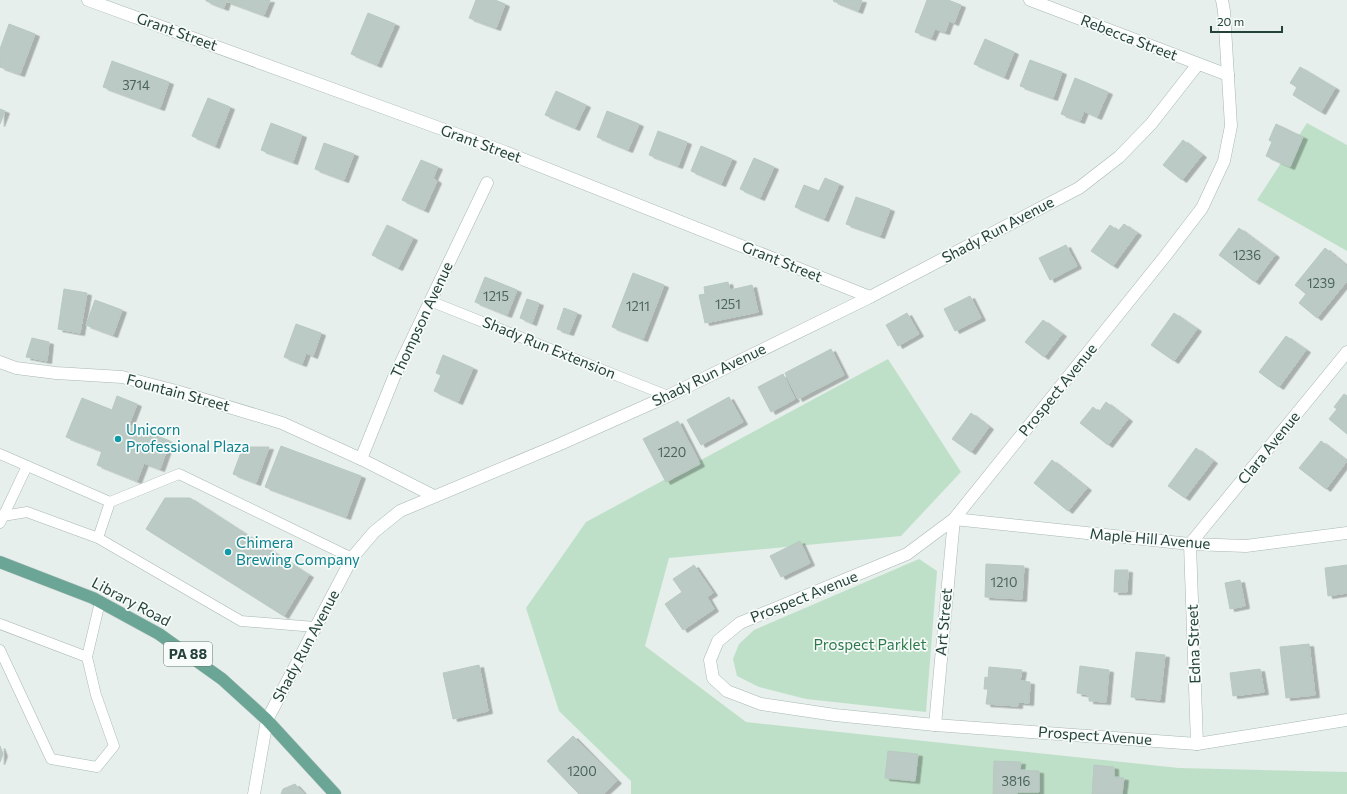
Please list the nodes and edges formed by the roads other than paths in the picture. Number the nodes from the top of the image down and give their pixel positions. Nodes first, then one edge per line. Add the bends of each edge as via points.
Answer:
1 (88, 0) edge
2 (1030, 0) edge
3 (1222, 0) edge
4 (1198, 64) junction
5 (1228, 75) junction
6 (487, 182) dead end
7 (870, 297) junction
8 (430, 301) junction
9 (1347, 352) edge
10 (0, 362) edge
11 (668, 396) junction
12 (0, 454) edge
13 (361, 459) junction
14 (27, 466) junction
15 (434, 496) junction
16 (110, 502) junction
17 (1, 518) edge
18 (954, 519) junction
19 (1347, 533) edge
20 (98, 538) junction
21 (1190, 544) junction
22 (352, 558) junction
23 (0, 562) edge
24 (100, 602) junction
25 (0, 624) edge
26 (315, 627) junction
27 (0, 650) edge
28 (87, 657) junction
29 (267, 720) junction
30 (1347, 720) edge
31 (935, 725) junction
32 (1197, 744) junction
33 (254, 794) edge
34 (335, 794) edge

1 - 7 street, Grant Street via 505,152
2 - 4 street, Rebecca Street
3 - 5 street, Prospect Avenue
4 - 5 street, Rebecca Street
4 - 7 street, Shady Run Avenue via 1151,124 1119,157 1079,188
5 - 18 street, Prospect Avenue via 1231,126 1224,161 1202,208
6 - 8 street, Thompson Avenue
7 - 11 street, Shady Run Avenue
8 - 11 lane, Shady Run Extension
8 - 13 street, Thompson Avenue via 394,377
9 - 21 street, Clara Avenue
10 - 13 street, Fountain Street via 16,368 56,373 122,377 176,391 282,423
11 - 15 street, Shady Run Avenue
12 - 14 lane
13 - 15 street, Fountain Street
14 - 16 lane
14 - 17 lane
15 - 22 street, Shady Run Avenue via 400,510 374,532
16 - 20 lane
16 - 22 lane via 179,474
17 - 20 lane via 28,512
18 - 21 street, Maple Hill Avenue
18 - 31 street, Art Street
18 - 31 street, Prospect Avenue via 907,554 740,623 718,641 710,660 712,678 727,691 761,704 835,715
19 - 21 street, Maple Hill Avenue via 1246,546
20 - 26 lane via 241,621
21 - 32 street, Edna Street
22 - 26 street, Shady Run Avenue
23 - 24 main road, Library Road / PA 88
24 - 28 lane
24 - 29 main road, Library Road / PA 88 via 159,634 222,679
25 - 28 lane
26 - 29 street, Shady Run Avenue
27 - 28 lane via 51,759 97,767 114,746 96,695
29 - 33 street, Shady Run Avenue
29 - 34 main road, Library Road / PA 88
30 - 32 street, Prospect Avenue
31 - 32 street, Prospect Avenue

